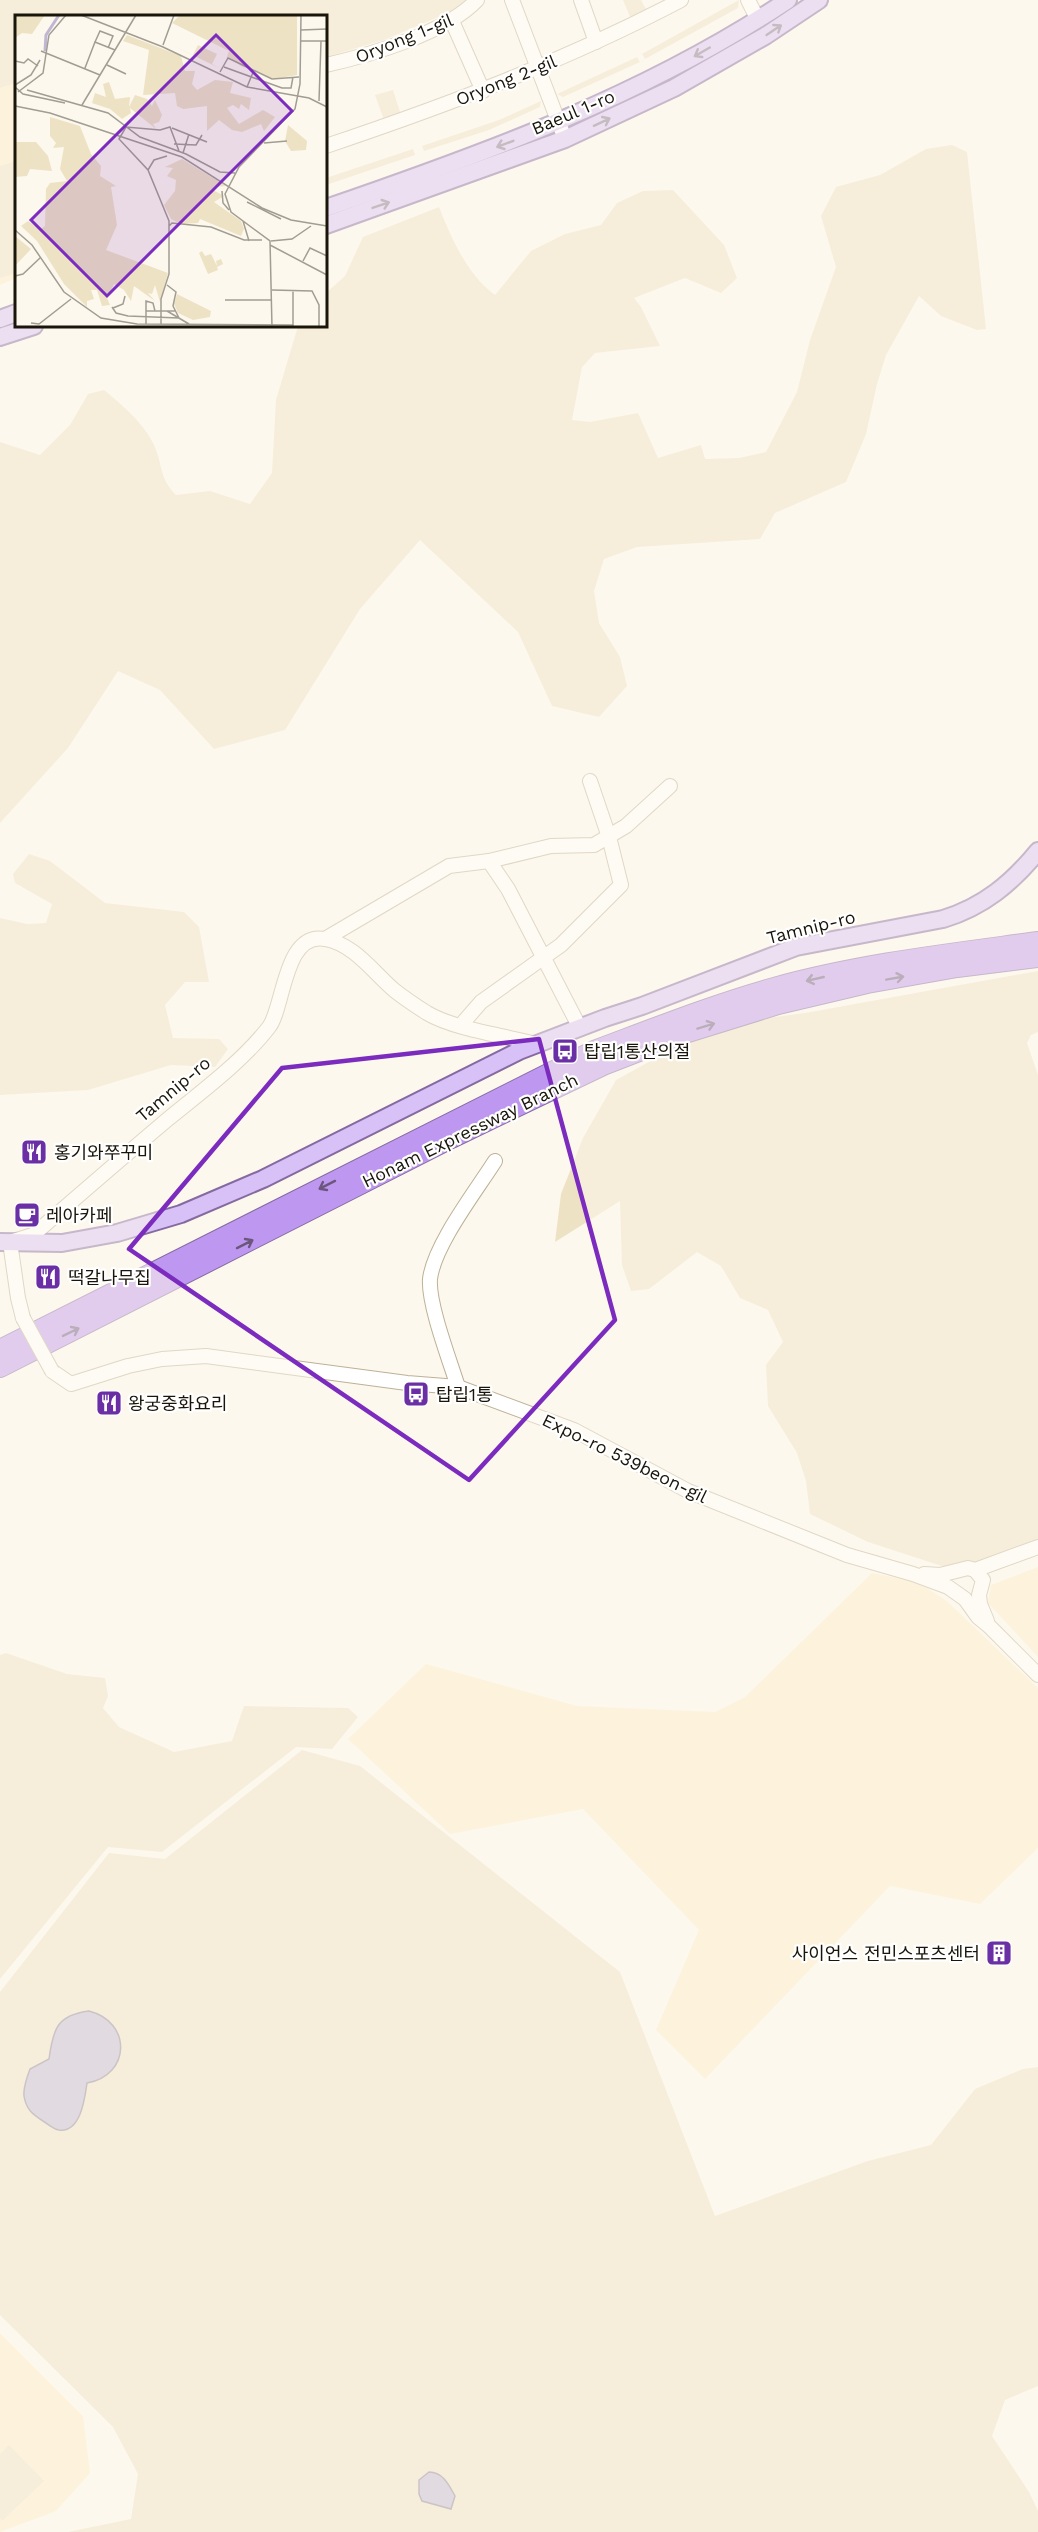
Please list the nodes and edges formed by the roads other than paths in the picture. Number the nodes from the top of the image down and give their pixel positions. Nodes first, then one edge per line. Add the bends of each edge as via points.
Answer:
1 (477, 0) edge
2 (512, 0) edge
3 (581, 0) edge
4 (681, 0) edge
5 (748, 0) edge
6 (788, 0) edge
7 (819, 0) edge
8 (758, 20) junction
9 (452, 21) junction
10 (596, 42) junction
11 (327, 65) edge
12 (538, 68) junction
13 (483, 91) junction
14 (559, 122) junction
15 (565, 139) junction
16 (327, 145) edge
17 (327, 208) edge
18 (327, 225) edge
19 (15, 313) edge
20 (0, 319) edge
21 (31, 327) edge
22 (0, 337) edge
23 (590, 781) dead end
24 (670, 786) dead end
25 (609, 837) junction
26 (1038, 851) edge
27 (489, 861) junction
28 (325, 939) junction
29 (1038, 942) edge
30 (544, 957) junction
31 (1038, 957) edge
32 (461, 1025) junction
33 (580, 1028) junction
34 (537, 1044) junction
35 (495, 1161) dead end
36 (5, 1242) edge
37 (0, 1350) edge
38 (0, 1367) edge
39 (458, 1387) junction
40 (1038, 1547) edge
41 (1038, 1555) edge
42 (958, 1572) junction
43 (912, 1574) junction
44 (979, 1575) junction
45 (959, 1595) junction
46 (979, 1595) junction
47 (989, 1626) junction
48 (1038, 1675) edge

1 - 9 street, Oryong 1-gil
2 - 12 street
3 - 10 street
4 - 10 street, Oryong 2-gil
5 - 8 street
6 - 8 main road, Baeul 1-ro
15 -> 7 main road, Baeul 1-ro via 674,88
8 -> 14 main road, Baeul 1-ro via 668,71
9 - 11 street, Oryong 1-gil via 381,50
9 - 13 street
10 - 12 street, Oryong 2-gil
12 - 13 street, Oryong 2-gil
12 - 14 street
13 - 16 street, Oryong 2-gil
14 - 15 street
14 -> 17 main road, Baeul 1-ro
18 -> 15 main road, Baeul 1-ro
19 - 20 main road
21 - 22 main road
23 - 25 street
24 - 25 street, Tamnip-ro via 627,826
25 - 27 street, Tamnip-ro via 594,845 551,846
25 - 30 street via 621,885
26 - 33 main road, Tamnip-ro via 1004,888 964,912 796,947
27 - 28 street, Tamnip-ro via 449,866
27 - 30 street
28 - 32 street via 359,957 394,990 429,1014
28 - 36 street, Tamnip-ro via 312,939 300,949 284,977 270,1026 223,1074 33,1235
29 -> 37 highway, Honam Expressway Branch via 864,968 774,988 594,1051
30 - 32 street via 481,1002
30 - 33 street
38 -> 31 highway, Honam Expressway Branch via 603,1065 688,1032 778,1004 867,983
32 - 34 street
33 - 34 main road, Tamnip-ro
34 - 36 main road, Tamnip-ro via 263,1179 181,1214 117,1233 62,1243
35 - 39 street via 442,1246 430,1280 435,1314
36 - 39 street, Expo-ro 539beon-gil, bridge via 23,1318 52,1371 71,1384 128,1366 206,1356
39 - 43 street, Expo-ro 539beon-gil via 574,1430 688,1491 847,1555
40 - 44 street
41 - 44 street
42 - 43 street
42 - 44 street via 968,1568
42 - 45 street via 952,1581
43 - 45 street
44 - 46 street via 984,1586
45 - 46 street
45 - 47 street
46 - 47 street
47 - 48 street

